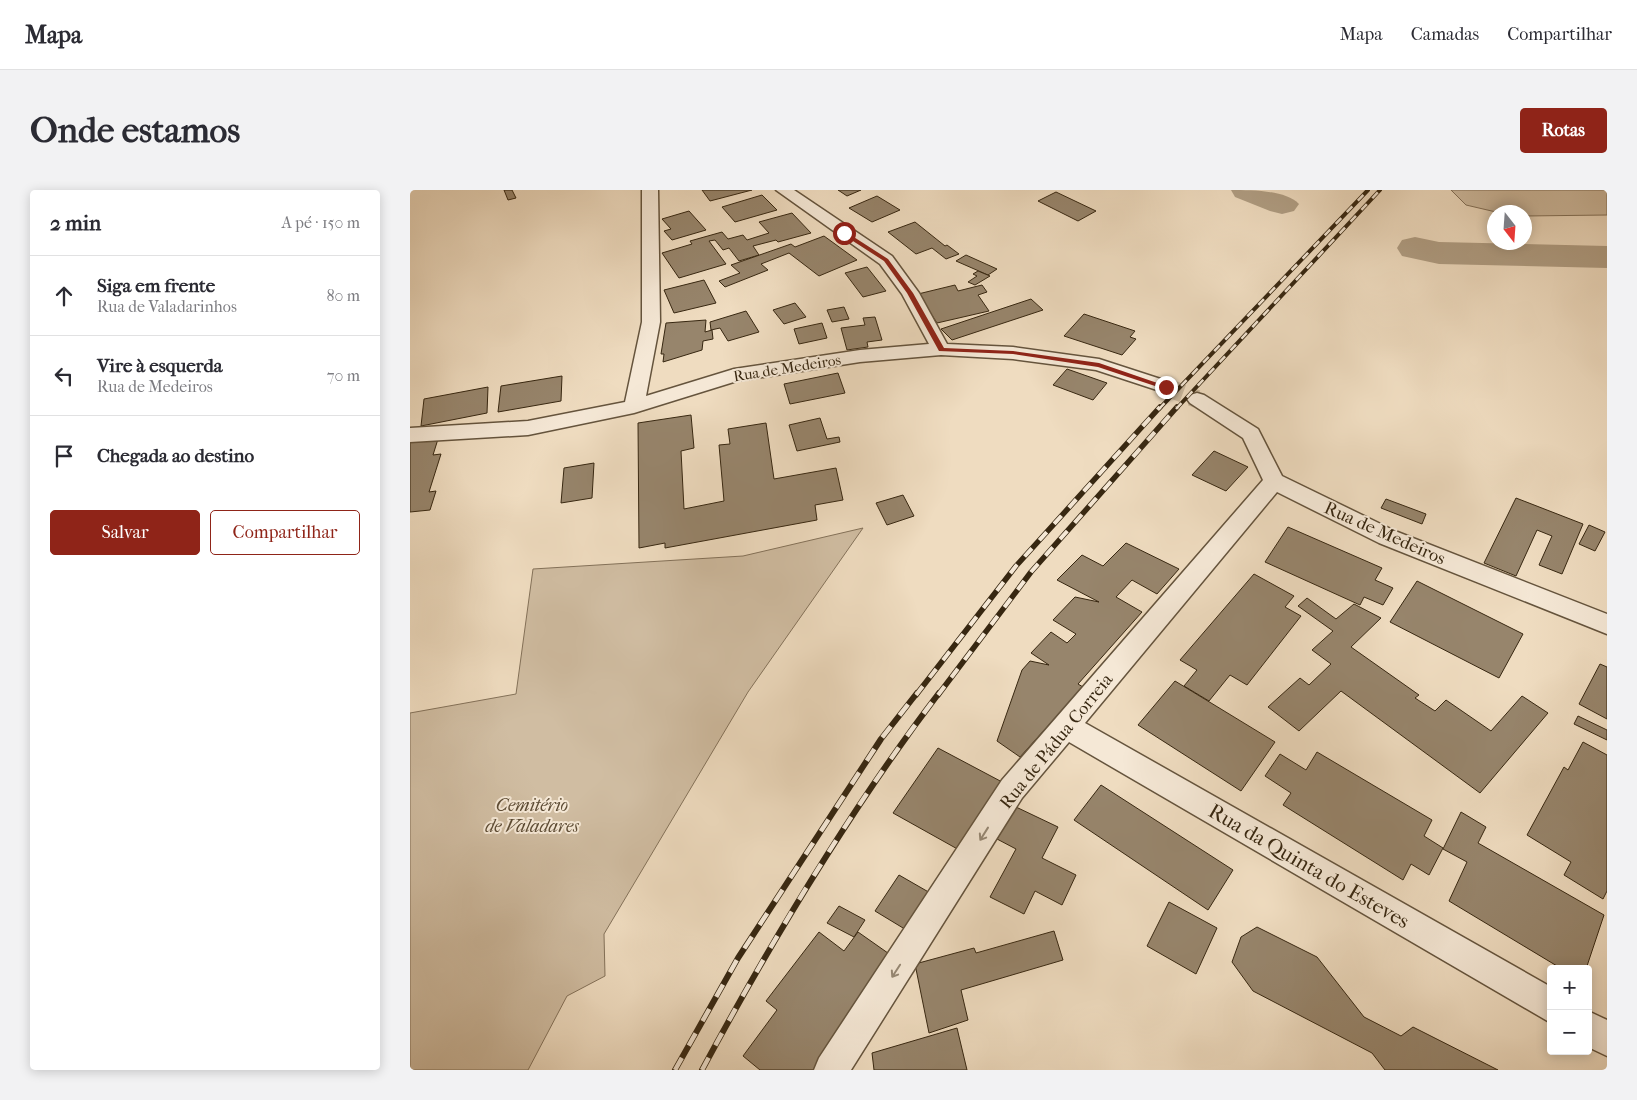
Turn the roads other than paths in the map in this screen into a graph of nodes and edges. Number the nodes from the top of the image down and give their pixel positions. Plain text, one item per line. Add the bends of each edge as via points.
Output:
1 (650, 190) edge
2 (784, 190) edge
3 (942, 349) junction
4 (1166, 387) tunnel mouth
5 (1197, 399) tunnel mouth
6 (634, 407) junction
7 (410, 435) edge
8 (1274, 481) junction
9 (1607, 624) edge
10 (1066, 726) junction
11 (1547, 1004) edge
12 (1592, 1030) edge
13 (1607, 1039) edge
14 (832, 1070) edge

1 - 6 street via 650,322
2 - 3 street via 886,260 910,293
3 - 4 street, Rua de Medeiros via 1013,352 1099,365
3 - 6 street, Rua de Medeiros via 860,356 734,375
5 - 8 street via 1250,434
6 - 7 street, Rua de Medeiros via 528,428
8 - 9 street, Rua de Medeiros via 1387,537
8 - 10 street, Rua de Pádua Correia
10 - 11 street, Rua da Quinta do Esteves
10 -> 14 street, Rua de Pádua Correia via 1012,789
12 - 13 street

